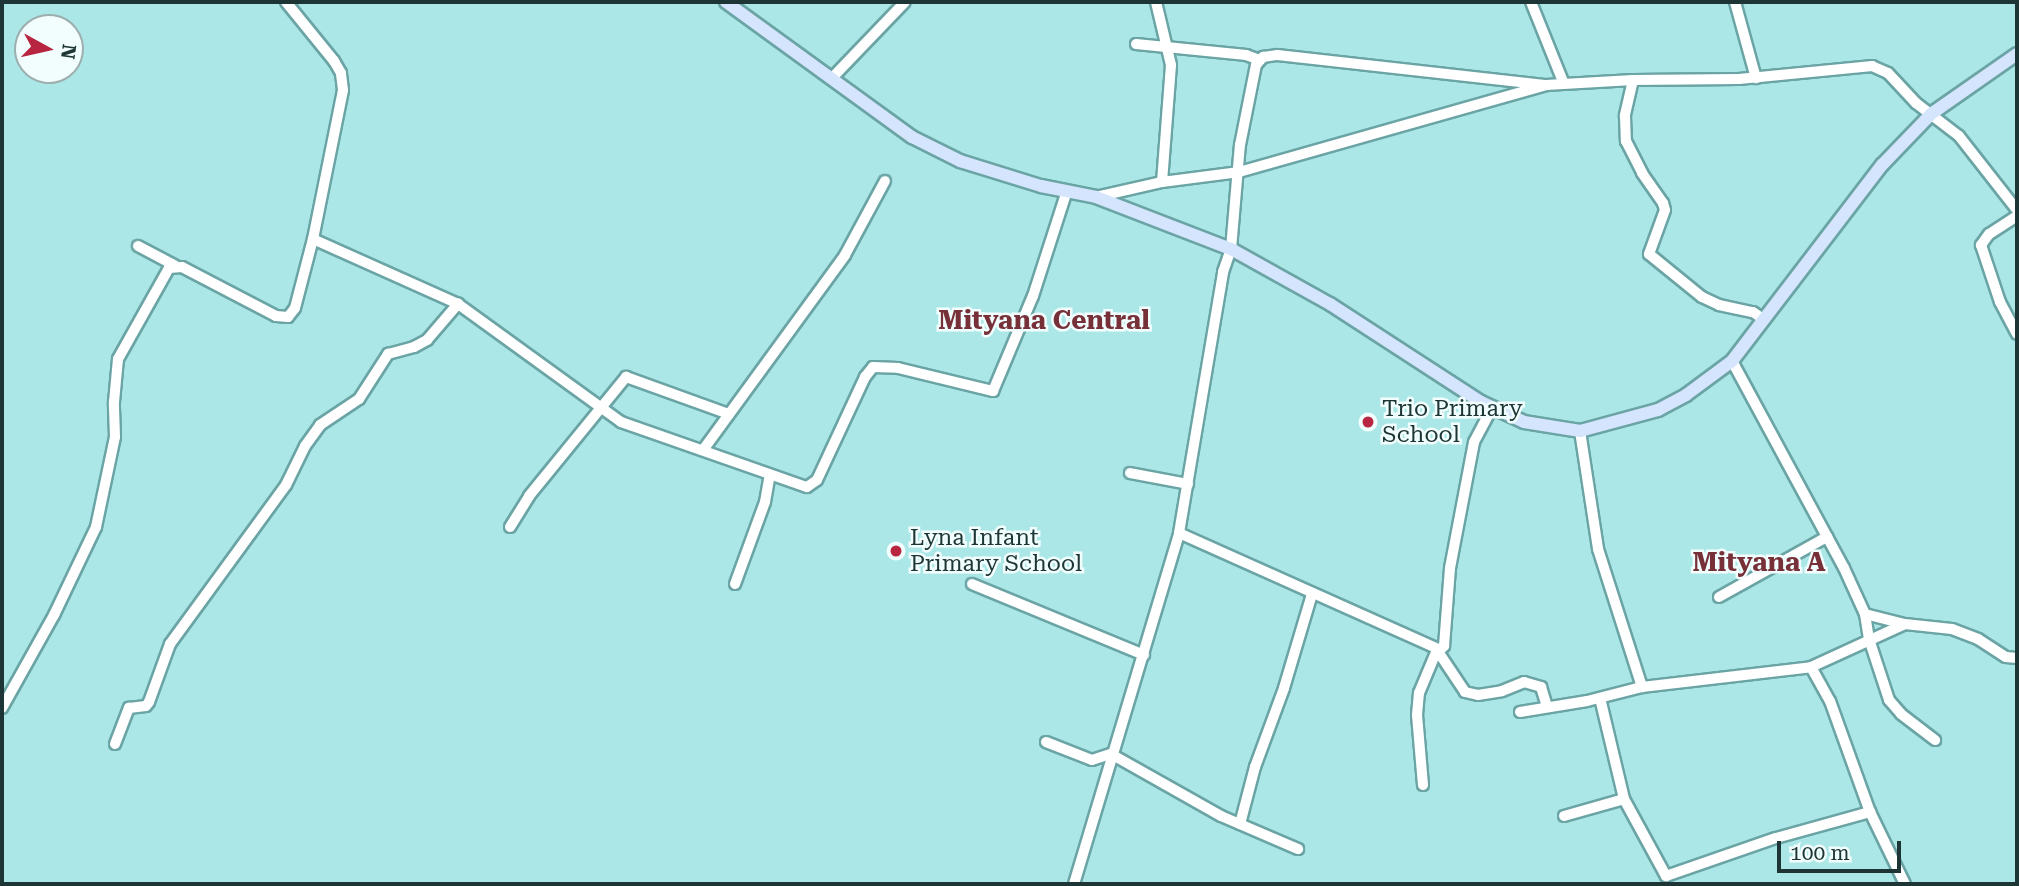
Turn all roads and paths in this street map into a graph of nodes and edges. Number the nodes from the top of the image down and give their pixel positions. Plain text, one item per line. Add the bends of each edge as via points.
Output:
1 (286, 2) edge
2 (726, 2) edge
3 (905, 2) edge
4 (1156, 2) edge
5 (1531, 2) edge
6 (1735, 2) edge
7 (1136, 44) dead end
8 (1170, 49) junction
9 (2017, 54) edge
10 (1260, 60) junction
11 (831, 78) junction
12 (1756, 78) junction
13 (1633, 80) junction
14 (1564, 84) junction
15 (1546, 85) junction
16 (1931, 114) junction
17 (1239, 172) junction
18 (885, 181) dead end
19 (1161, 182) junction
20 (1067, 191) junction
21 (1096, 197) junction
22 (2017, 210) edge
23 (2017, 216) edge
24 (313, 239) junction
25 (138, 246) dead end
26 (1231, 249) junction
27 (174, 265) junction
28 (458, 304) junction
29 (1763, 319) junction
30 (2017, 334) edge
31 (1732, 361) junction
32 (600, 406) junction
33 (1492, 408) junction
34 (729, 414) junction
35 (1580, 431) junction
36 (703, 450) junction
37 (1130, 473) dead end
38 (771, 475) junction
39 (1188, 484) junction
40 (510, 527) dead end
41 (1179, 534) junction
42 (1827, 537) junction
43 (735, 584) dead end
44 (972, 584) dead end
45 (1312, 594) junction
46 (1719, 597) dead end
47 (1865, 614) junction
48 (1905, 624) junction
49 (1869, 639) junction
50 (1437, 650) junction
51 (1144, 655) junction
52 (2017, 658) edge
53 (1811, 667) junction
54 (1642, 687) junction
55 (1601, 698) junction
56 (1547, 707) junction
57 (2, 708) edge
58 (1520, 712) dead end
59 (1935, 740) dead end
60 (1046, 742) dead end
61 (115, 744) dead end
62 (1111, 754) junction
63 (1423, 785) dead end
64 (1624, 799) junction
65 (1870, 813) junction
66 (1564, 816) dead end
67 (1240, 824) junction
68 (1298, 849) dead end
69 (1074, 884) edge
70 (1905, 884) edge

1 - 24 street via 334,61 343,90
2 - 11 main road
3 - 11 street
4 - 8 street
5 - 14 street
6 - 12 street
7 - 8 street
8 - 10 street
8 - 19 street
9 - 16 main road
10 - 15 street via 1279,55
10 - 17 street via 1240,145
11 - 20 main road via 912,137 960,161
12 - 13 street
12 - 16 street via 1877,67
13 - 14 street
13 - 29 street via 1625,116 1626,141 1665,210 1649,254 1702,297
14 - 15 street
15 - 17 street
16 - 22 street via 1959,136
16 - 29 main road via 1882,165
17 - 19 street
17 - 26 street
18 - 34 street via 845,255
19 - 21 street
20 - 21 main road
20 - 38 street via 1032,296 993,391 898,368 873,367 813,486
21 - 26 main road
23 - 30 street via 1989,234 1981,245 1995,289
24 - 27 street via 295,308 288,317 265,311
24 - 28 street
25 - 27 street
26 - 33 main road via 1330,304
26 - 39 street via 1223,272
27 - 57 street via 118,359 116,437 96,527
28 - 32 street
28 - 61 street via 427,340 388,354 359,399 314,433 286,485 170,644 147,705 129,708
29 - 31 main road
31 - 35 main road via 1658,410
31 - 42 street
32 - 34 street via 630,377
32 - 36 street via 621,422
32 - 40 street
33 - 35 main road via 1524,422
33 - 50 street via 1474,442 1450,568 1444,646
34 - 36 street
35 - 54 street via 1598,549
36 - 38 street
37 - 39 street
38 - 43 street
39 - 41 street
41 - 45 street
41 - 51 street
42 - 46 street
42 - 47 street
44 - 51 street
45 - 50 street
45 - 67 street
47 - 48 street
47 - 49 street
48 - 49 street
48 - 52 street via 1952,629 2006,657
49 - 53 street
49 - 59 street via 1889,700
50 - 56 street via 1465,692 1502,691 1524,682 1541,687
50 - 63 street via 1419,693 1416,715
51 - 62 street
53 - 54 street
53 - 65 street via 1839,723
54 - 55 street
55 - 56 street
55 - 64 street
56 - 58 street
60 - 62 street via 1092,760
62 - 67 street
62 - 69 street
64 - 65 street via 1666,876 1776,838
64 - 66 street
65 - 70 street
67 - 68 street

